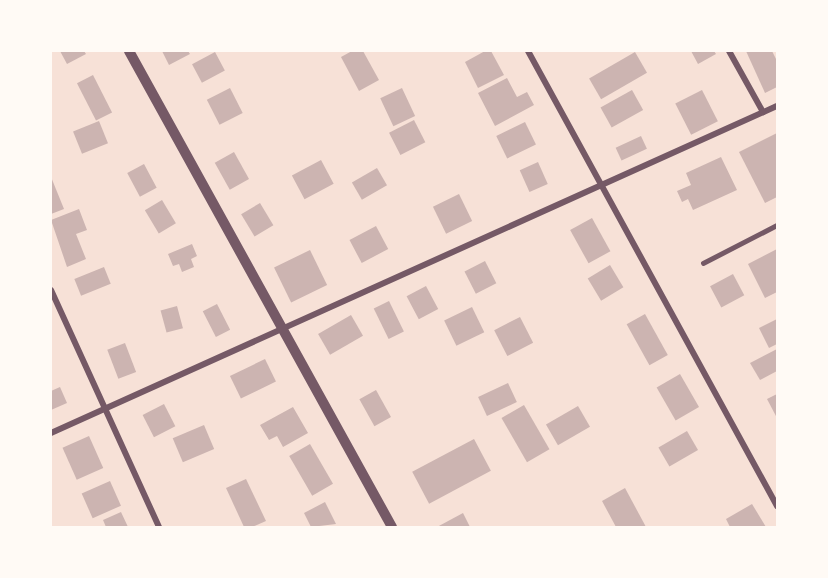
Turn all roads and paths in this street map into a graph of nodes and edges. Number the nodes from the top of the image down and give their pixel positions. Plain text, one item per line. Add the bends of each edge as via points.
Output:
1 (129, 51) edge
2 (528, 51) edge
3 (729, 51) edge
4 (777, 106) edge
5 (763, 112) junction
6 (602, 187) junction
7 (777, 225) edge
8 (703, 263) dead end
9 (51, 290) edge
10 (280, 329) junction
11 (105, 409) junction
12 (51, 433) edge
13 (777, 506) edge
14 (159, 527) edge
15 (392, 527) edge

1 - 10 street
2 - 6 street
3 - 5 street
4 - 5 street
5 - 6 street
6 - 10 street
6 - 13 street
7 - 8 lane
9 - 11 street
10 - 11 street
10 - 15 street
11 - 12 street
11 - 14 street

